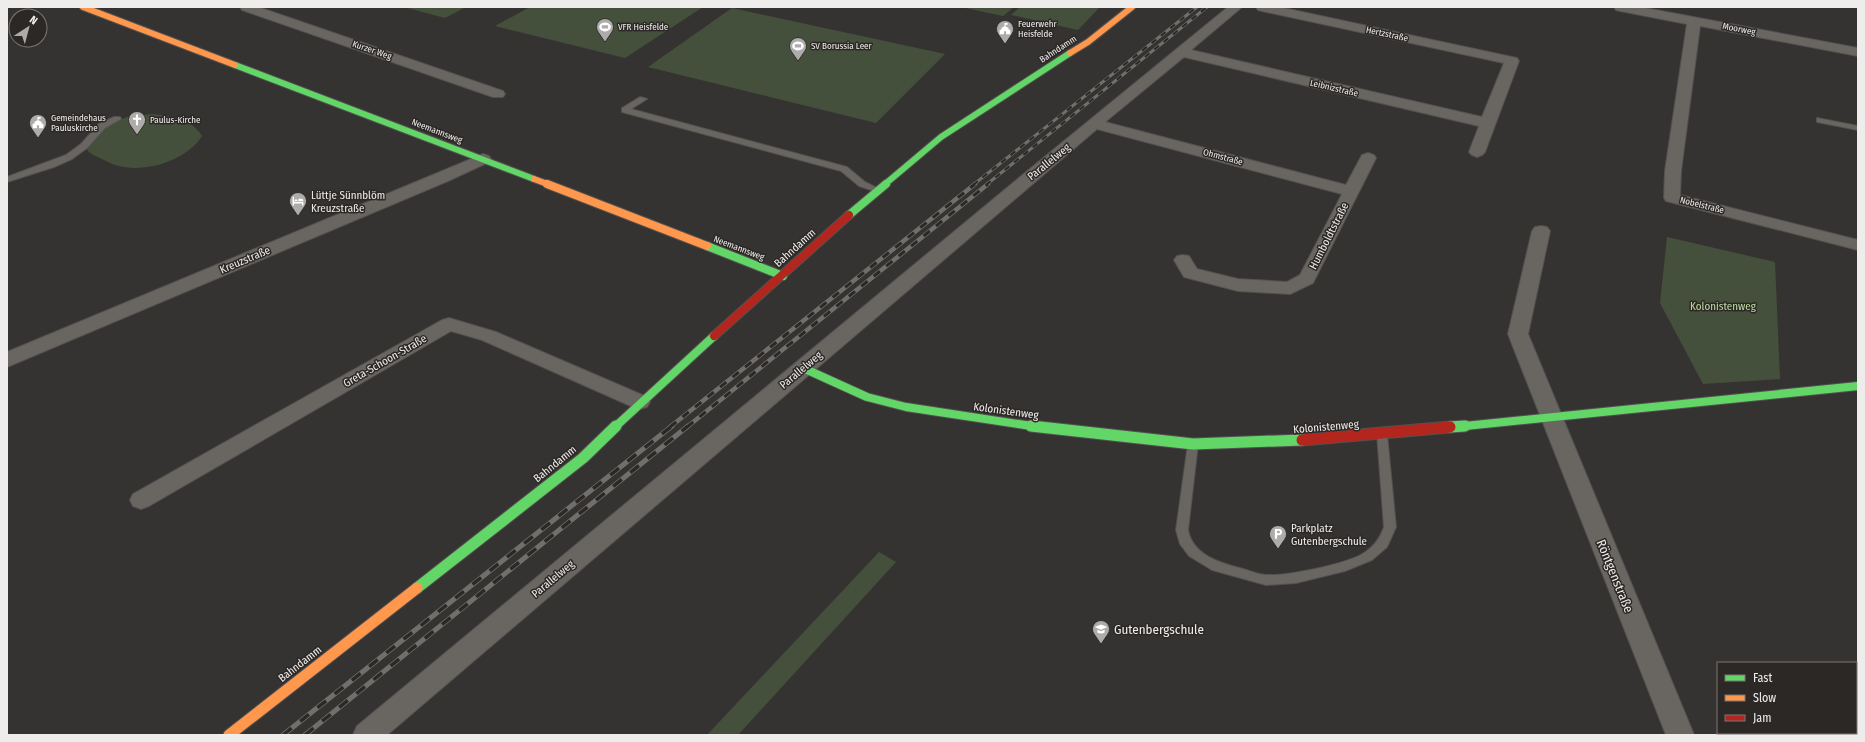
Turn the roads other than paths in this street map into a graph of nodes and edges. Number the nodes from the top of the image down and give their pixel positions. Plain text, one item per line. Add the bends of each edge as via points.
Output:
1 (83, 7) edge
2 (246, 7) edge
3 (1132, 7) edge
4 (1236, 7) edge
5 (1262, 7) edge
6 (1621, 7) edge
7 (1694, 20) junction
8 (1181, 52) junction
9 (1858, 52) edge
10 (498, 94) dead end
11 (643, 99) dead end
12 (117, 119) dead end
13 (1820, 120) dead end
14 (1487, 123) junction
15 (1095, 124) junction
16 (1858, 128) edge
17 (1477, 152) dead end
18 (1368, 158) dead end
19 (483, 159) junction
20 (7, 180) edge
21 (878, 190) junction
22 (1351, 191) junction
23 (1541, 231) dead end
24 (1858, 245) edge
25 (1183, 260) dead end
26 (782, 276) junction
27 (7, 360) edge
28 (803, 368) junction
29 (1858, 386) edge
30 (640, 402) junction
31 (1551, 417) junction
32 (1382, 434) junction
33 (1192, 444) junction
34 (141, 500) dead end
35 (229, 735) edge
36 (367, 735) edge
37 (1680, 735) edge

1 - 19 street, Neemannsweg
2 - 10 street, Kurzer Weg
3 - 21 street, Bahndamm via 1088,42 941,137
4 - 8 street, Parallelweg
5 - 14 street, Hertzstraße via 1512,61
6 - 7 street, Moorweg
7 - 9 street, Moorweg
7 - 24 street, Nobelstraße via 1672,198
8 - 14 street, Leibnizstraße
8 - 15 street, Parallelweg
11 - 21 lane via 625,110 844,169 862,184
12 - 20 lane via 102,126 84,146 69,157
13 - 16 lane
14 - 17 street
15 - 22 street, Ohmstraße
15 - 28 street, Parallelweg
18 - 22 street, Humboldtstraße
19 - 26 street, Neemannsweg
19 - 27 street, Kreuzstraße
21 - 26 street, Bahndamm
22 - 25 street, Humboldtstraße via 1307,279 1290,288 1238,285 1190,273
23 - 31 street, Röntgenstraße via 1518,334
26 - 30 street, Bahndamm
28 - 33 street, Kolonistenweg via 867,397 906,407 1068,432
28 - 36 street, Parallelweg
29 - 31 street, Kolonistenweg
30 - 34 street, Greta-Schoon-Straße via 489,336 448,324
30 - 35 street, Bahndamm via 583,458
31 - 32 street, Kolonistenweg
31 - 37 street, Röntgenstraße
32 - 33 street, Kolonistenweg via 1284,442
32 - 33 lane via 1390,527 1383,544 1368,557 1345,566 1296,578 1266,580 1216,567 1193,553 1184,541 1182,530

